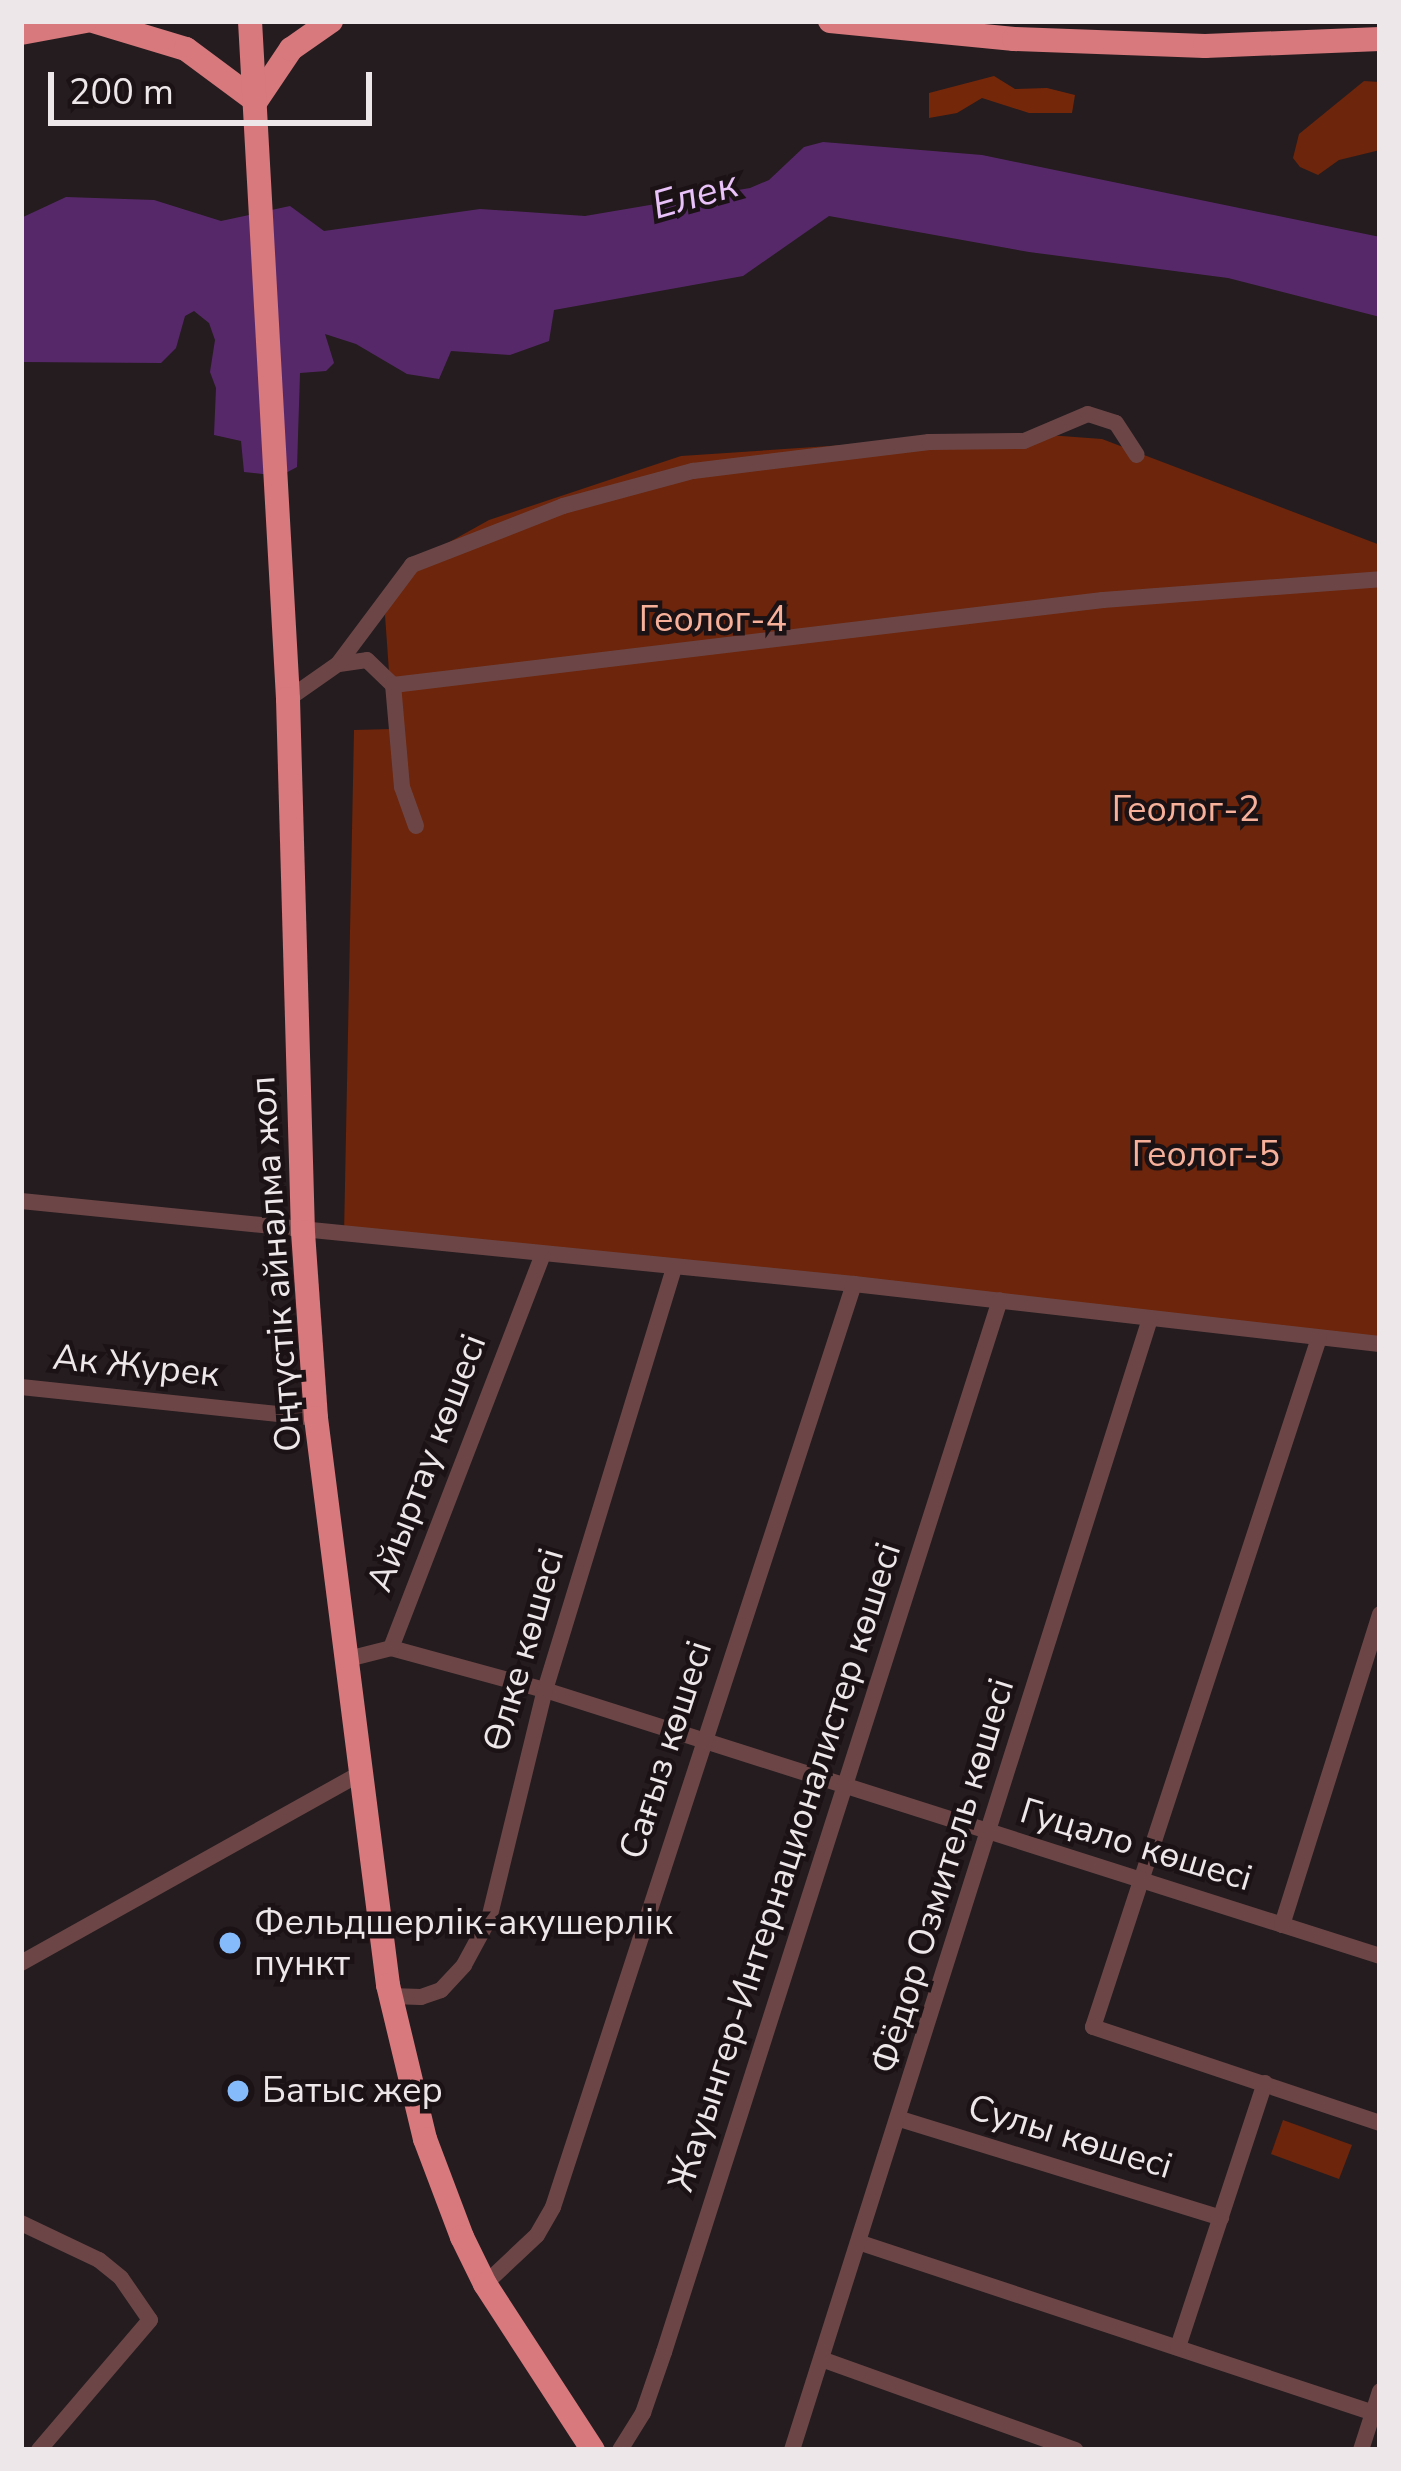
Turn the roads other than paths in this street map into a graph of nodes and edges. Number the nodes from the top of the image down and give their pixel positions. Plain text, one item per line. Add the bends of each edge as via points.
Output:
1 (90, 21) edge
2 (250, 21) edge
3 (331, 21) edge
4 (830, 21) edge
5 (21, 33) edge
6 (1380, 39) edge
7 (256, 106) junction
8 (1137, 455) dead end
9 (1380, 579) edge
10 (338, 664) junction
11 (393, 685) junction
12 (288, 699) junction
13 (416, 826) dead end
14 (21, 1201) edge
15 (303, 1232) junction
16 (542, 1256) junction
17 (674, 1268) junction
18 (854, 1284) junction
19 (1000, 1300) junction
20 (1150, 1319) junction
21 (1319, 1338) junction
22 (1380, 1344) edge
23 (21, 1387) edge
24 (316, 1418) junction
25 (1380, 1614) edge
26 (391, 1648) junction
27 (344, 1660) junction
28 (545, 1690) junction
29 (704, 1741) junction
30 (359, 1774) junction
31 (845, 1790) junction
32 (991, 1835) junction
33 (1139, 1881) junction
34 (1282, 1925) junction
35 (1380, 1956) edge
36 (21, 1963) edge
37 (390, 1996) junction
38 (1265, 2083) junction
39 (901, 2119) junction
40 (1380, 2122) edge
41 (1221, 2218) junction
42 (21, 2223) edge
43 (861, 2243) junction
44 (485, 2284) junction
45 (1178, 2347) junction
46 (824, 2360) junction
47 (1380, 2391) edge
48 (1376, 2414) edge
49 (39, 2450) edge
50 (593, 2450) edge
51 (620, 2450) edge
52 (792, 2450) edge
53 (1075, 2450) edge
54 (1361, 2450) edge

1 - 5 highway
1 - 7 highway via 187,49
2 - 7 highway, Оңтүстік айналма жол
3 - 7 highway via 291,50
4 - 6 highway via 1205,46
7 - 12 highway, Оңтүстік айналма жол
8 - 10 street via 1116,423 1088,414 1024,441 929,442 674,475 541,513 412,565
9 - 11 street via 1103,600
10 - 11 street via 367,660
10 - 12 street
11 - 13 street via 402,787
12 - 15 highway, Оңтүстік айналма жол
14 - 15 street
15 - 16 street
15 - 24 highway, Оңтүстік айналма жол
16 - 17 street
16 - 26 street, Айыртау көшесі
17 - 18 street
17 - 28 street, Өлке көшесі
18 - 19 street
18 - 29 street, Сағыз көшесі
19 - 20 street
19 - 31 street, Жауынгер-Интернационалистер көшесі
20 - 21 street
20 - 32 street, Фёдор Озмитель көшесі
21 - 22 street
21 - 33 street
23 - 24 street, Ак Журек
24 - 27 highway, Оңтүстік айналма жол
25 - 34 street
26 - 27 street, Айыртау көшесі
26 - 28 street, Гуцало көшесі
27 - 30 highway, Оңтүстік айналма жол
28 - 29 street, Гуцало көшесі
28 - 37 street, Өлке көшесі via 478,1944 433,1995
29 - 31 street, Гуцало көшесі
29 - 44 street, Сағыз көшесі via 553,2206 537,2235
30 - 36 street
30 - 37 highway, Оңтүстік айналма жол
31 - 32 street, Гуцало көшесі
31 - 51 street, Жауынгер-Интернационалистер көшесі via 664,2352
32 - 33 street, Гуцало көшесі
32 - 39 street, Фёдор Озмитель көшесі
33 - 34 street, Гуцало көшесі
33 - 38 street via 1093,2026
34 - 35 street, Гуцало көшесі
37 - 44 highway, Оңтүстік айналма жол via 425,2139
38 - 40 street
38 - 41 street
39 - 41 street, Сулы көшесі
39 - 43 street, Фёдор Озмитель көшесі
41 - 45 street
42 - 49 street via 99,2260 150,2320
43 - 45 street
43 - 46 street, Фёдор Озмитель көшесі
44 - 50 highway, Оңтүстік айналма жол
45 - 48 street
46 - 52 street, Фёдор Озмитель көшесі
46 - 53 street
47 - 48 street
48 - 54 street

